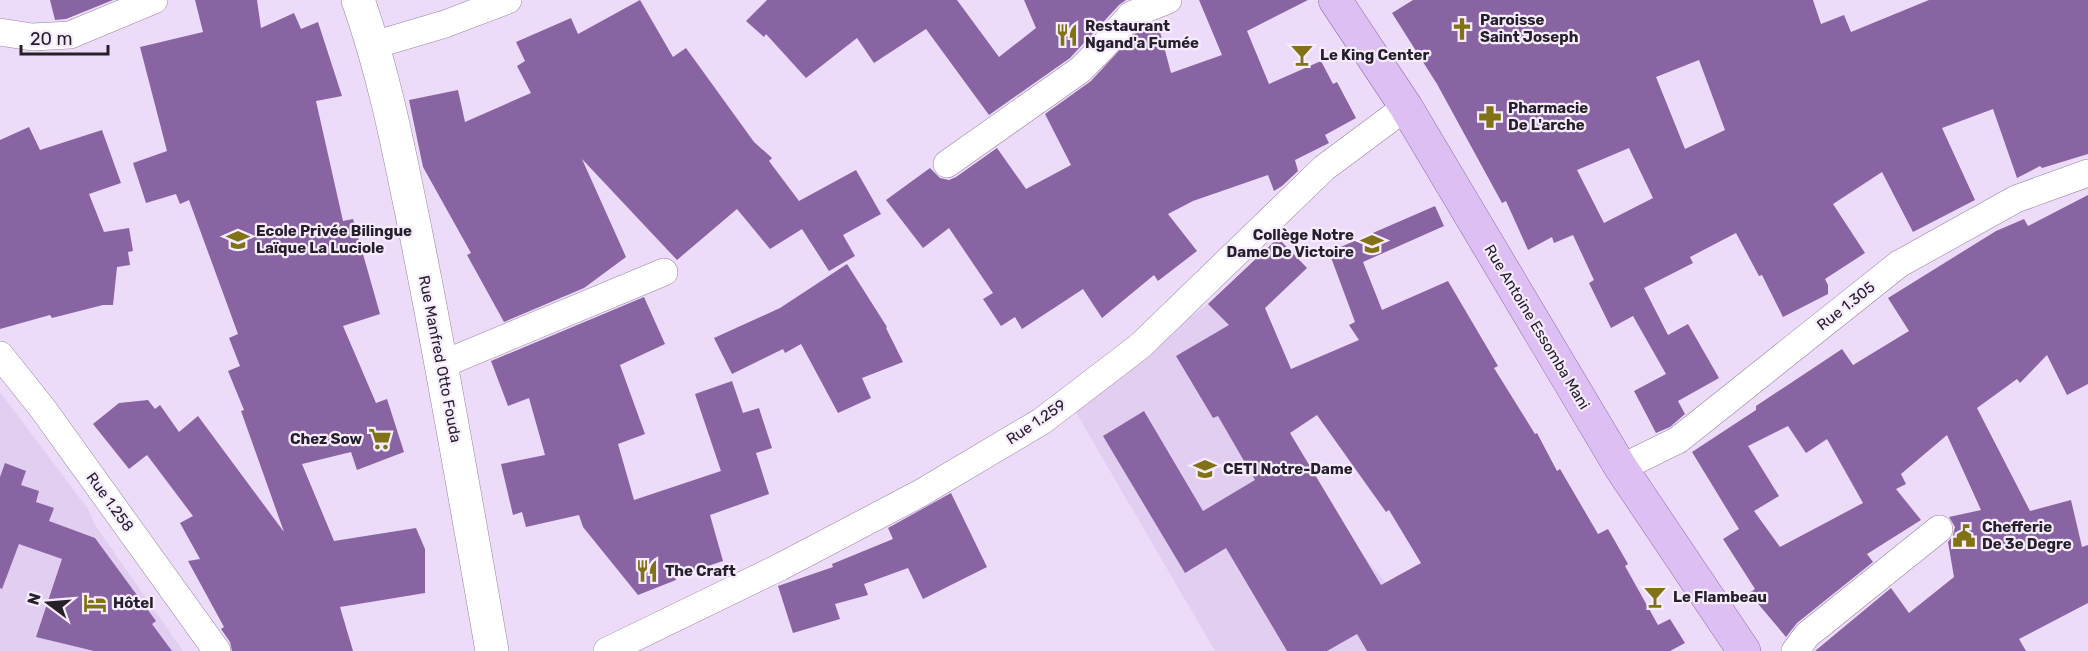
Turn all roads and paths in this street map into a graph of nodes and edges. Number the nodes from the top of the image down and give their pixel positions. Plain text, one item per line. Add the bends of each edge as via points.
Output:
1 (154, 0) edge
2 (358, 0) edge
3 (508, 0) edge
4 (1168, 0) edge
5 (1335, 0) edge
6 (0, 32) edge
7 (374, 45) junction
8 (1406, 107) junction
9 (947, 164) dead end
10 (2088, 173) edge
11 (664, 272) dead end
12 (0, 355) edge
13 (442, 364) junction
14 (1621, 468) junction
15 (1939, 529) dead end
16 (217, 651) edge
17 (492, 651) edge
18 (607, 651) edge
19 (1744, 651) edge
20 (1795, 651) edge

1 - 6 street via 70,35 32,37
2 - 7 street, Rue Manfred Otto Fouda
3 - 7 street via 446,24
4 - 9 street via 1131,15 1080,70
5 - 8 main road, Rue Antoine Essomba Mani
7 - 13 street, Rue Manfred Otto Fouda
8 - 14 main road, Rue Antoine Essomba Mani
8 - 18 street, Rue 1.259 via 1324,168 1140,346 1042,421 909,500
10 - 14 street, Rue 1.305 via 2016,199 1899,264 1678,440
11 - 13 street
12 - 16 street, Rue 1.258
13 - 17 street, Rue Manfred Otto Fouda
14 - 19 main road, Rue Antoine Essomba Mani
15 - 20 street via 1807,635

